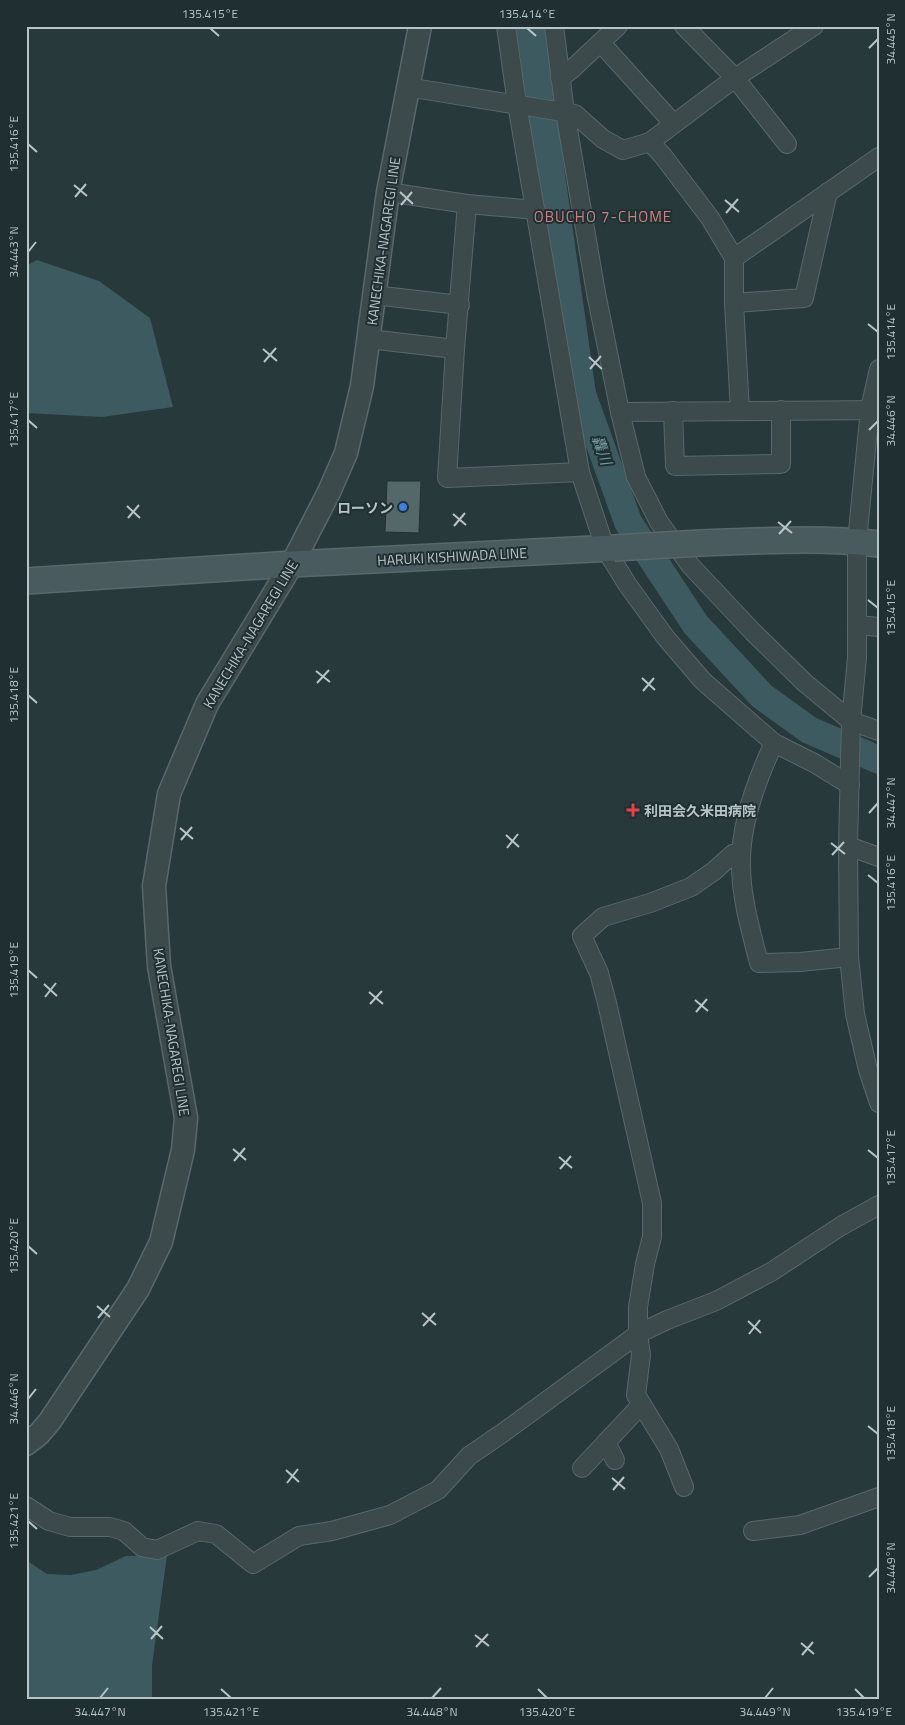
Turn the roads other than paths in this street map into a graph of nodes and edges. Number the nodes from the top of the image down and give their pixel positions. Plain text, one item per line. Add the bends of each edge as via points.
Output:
1 (420, 26) edge
2 (506, 26) edge
3 (554, 26) edge
4 (618, 26) edge
5 (684, 26) edge
6 (814, 26) edge
7 (601, 43) junction
8 (560, 78) junction
9 (735, 78) junction
10 (407, 87) junction
11 (517, 104) junction
12 (565, 112) junction
13 (674, 123) junction
14 (650, 142) junction
15 (786, 144) dead end
16 (879, 157) edge
17 (388, 192) junction
18 (828, 192) junction
19 (467, 204) junction
20 (536, 210) junction
21 (734, 258) junction
22 (374, 295) junction
23 (734, 303) junction
24 (460, 305) junction
25 (369, 339) junction
26 (455, 349) junction
27 (879, 369) edge
28 (874, 409) edge
29 (740, 410) junction
30 (780, 410) junction
31 (673, 411) junction
32 (620, 412) junction
33 (580, 472) junction
34 (868, 543) edge
35 (610, 548) junction
36 (292, 564) junction
37 (26, 581) edge
38 (857, 625) junction
39 (879, 627) edge
40 (851, 725) junction
41 (879, 730) edge
42 (774, 743) junction
43 (850, 786) junction
44 (848, 846) junction
45 (741, 853) junction
46 (879, 857) edge
47 (849, 957) junction
48 (879, 1103) edge
49 (879, 1205) edge
50 (638, 1334) junction
51 (641, 1405) junction
52 (606, 1442) junction
53 (26, 1444) edge
54 (615, 1460) dead end
55 (582, 1468) dead end
56 (684, 1487) dead end
57 (879, 1497) edge
58 (26, 1506) edge
59 (753, 1532) dead end

1 - 10 street, KANECHIKA-NAGAREGI LINE
2 - 11 street
3 - 8 street
4 - 7 street
5 - 9 street
6 - 9 street
7 - 8 street
7 - 13 street
8 - 12 street
9 - 13 street
9 - 15 street
10 - 11 street
10 - 17 street, KANECHIKA-NAGAREGI LINE
11 - 12 street
11 - 20 street
12 - 14 street via 574,114 603,139 623,150
12 - 32 street
13 - 14 street
14 - 21 street via 710,218
16 - 18 street
17 - 19 street
17 - 22 street, KANECHIKA-NAGAREGI LINE
18 - 21 street
18 - 23 street via 804,298
19 - 20 street
19 - 24 street
20 - 33 street
21 - 23 street
22 - 24 street
22 - 25 street, KANECHIKA-NAGAREGI LINE
23 - 29 street
24 - 26 street
25 - 26 street
25 - 36 street, KANECHIKA-NAGAREGI LINE via 346,453
26 - 33 street via 447,478
27 - 28 street
28 - 30 street
28 - 34 street
29 - 30 street
29 - 31 street
30 - 31 street via 781,464 675,466
31 - 32 street
32 - 40 street via 636,477 659,522 690,565 752,632
33 - 35 street
34 - 35 main road, HARUKI KISHIWADA LINE, bridge via 764,541
34 - 38 street
35 - 36 main road, HARUKI KISHIWADA LINE
35 - 42 street via 628,584 666,638 703,682
36 - 37 main road, HARUKI KISHIWADA LINE
36 - 53 street, KANECHIKA-NAGAREGI LINE via 207,704 169,794 154,886 159,966 186,1118 183,1150 161,1242 138,1289 67,1396 39,1434
38 - 39 street
38 - 40 street
40 - 41 street
40 - 43 street
42 - 43 street
42 - 45 street via 759,774
43 - 44 street
44 - 46 street
44 - 47 street
45 - 47 street via 748,916 759,963
45 - 50 street via 733,854 691,887 603,917 582,936 608,1003 652,1202 652,1237 638,1307
47 - 48 street via 855,1014
49 - 50 street via 840,1226 771,1272 716,1301
50 - 51 street via 641,1355 636,1395
50 - 58 street via 468,1456 438,1490 390,1516 299,1536 253,1564 216,1534 198,1531 157,1550 142,1547 124,1531 110,1527 70,1527 49,1521
51 - 52 street
51 - 56 street via 669,1449
52 - 54 street
52 - 55 street
57 - 59 street via 800,1525

